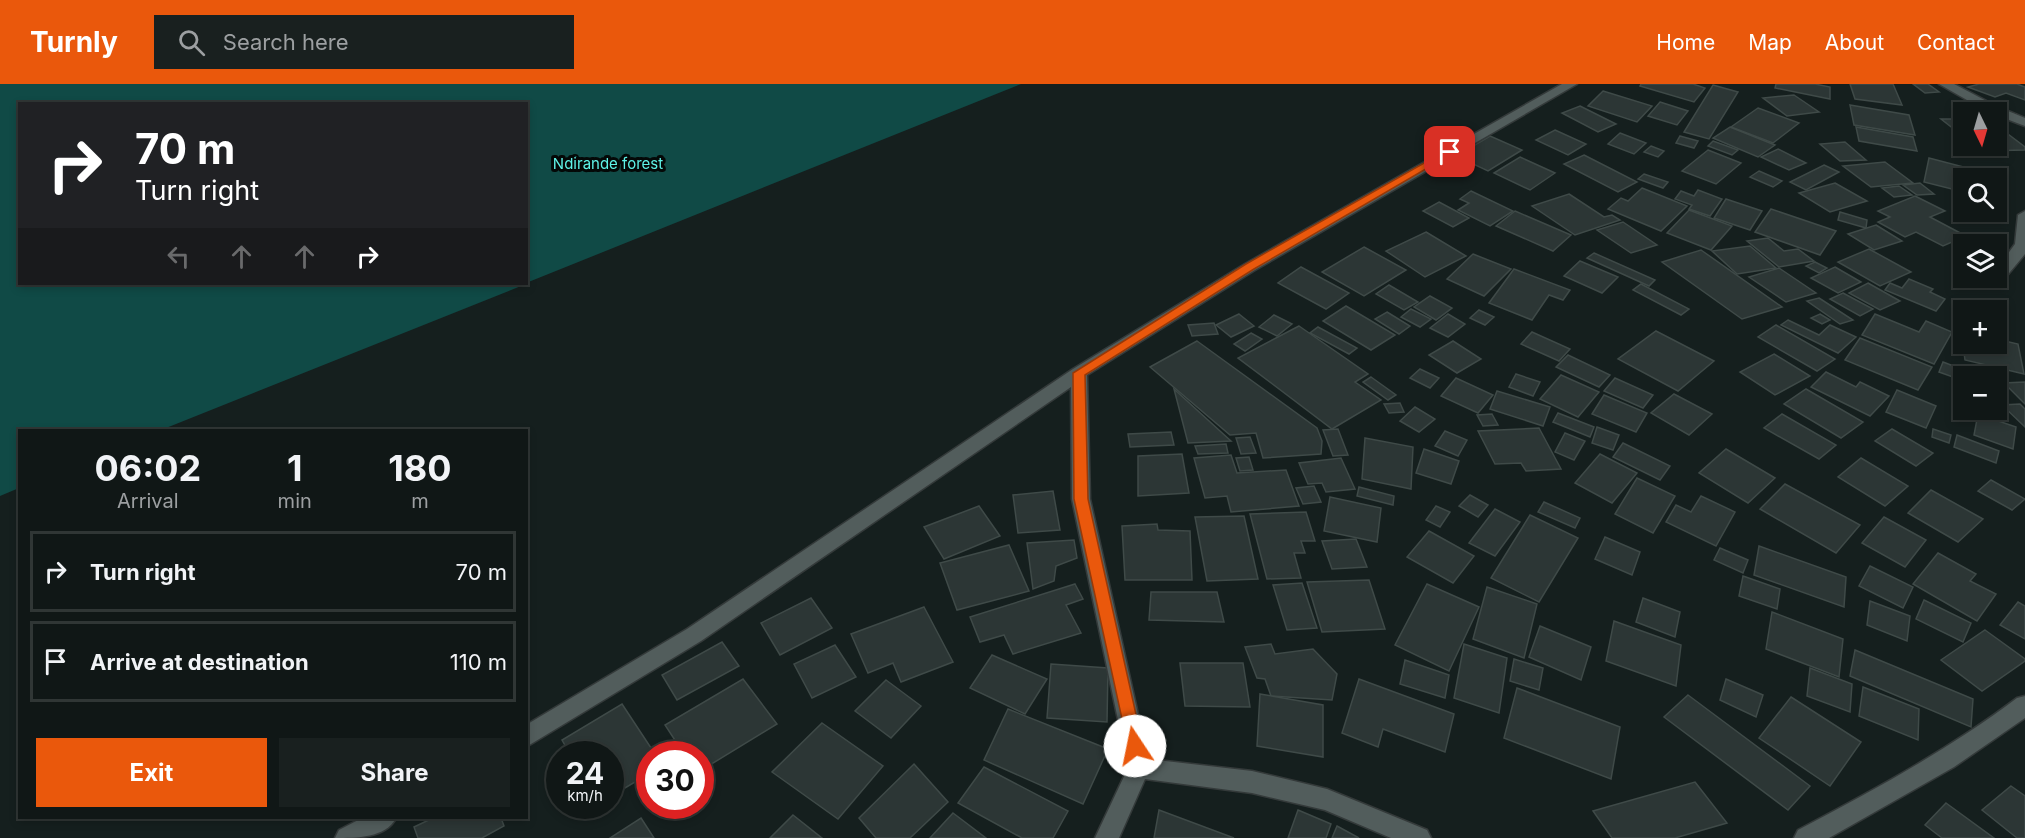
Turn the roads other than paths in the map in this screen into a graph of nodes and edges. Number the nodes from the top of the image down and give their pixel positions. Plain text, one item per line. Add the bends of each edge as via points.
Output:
1 (1571, 84) edge
2 (1945, 84) edge
3 (2025, 122) edge
4 (2025, 215) edge
5 (2007, 267) edge
6 (1079, 373) junction
7 (2025, 705) edge
8 (528, 736) edge
9 (1139, 768) junction
10 (382, 819) edge
11 (347, 838) edge
12 (1107, 838) edge
13 (1419, 838) edge
14 (1806, 838) edge

1 - 6 street via 1250,267
2 - 3 street
4 - 5 street via 2021,225 2024,238
6 - 8 street via 694,635
6 - 9 street via 1081,499
7 - 14 street via 1988,735
9 - 12 street
9 - 13 street via 1252,782 1327,800
10 - 11 street

